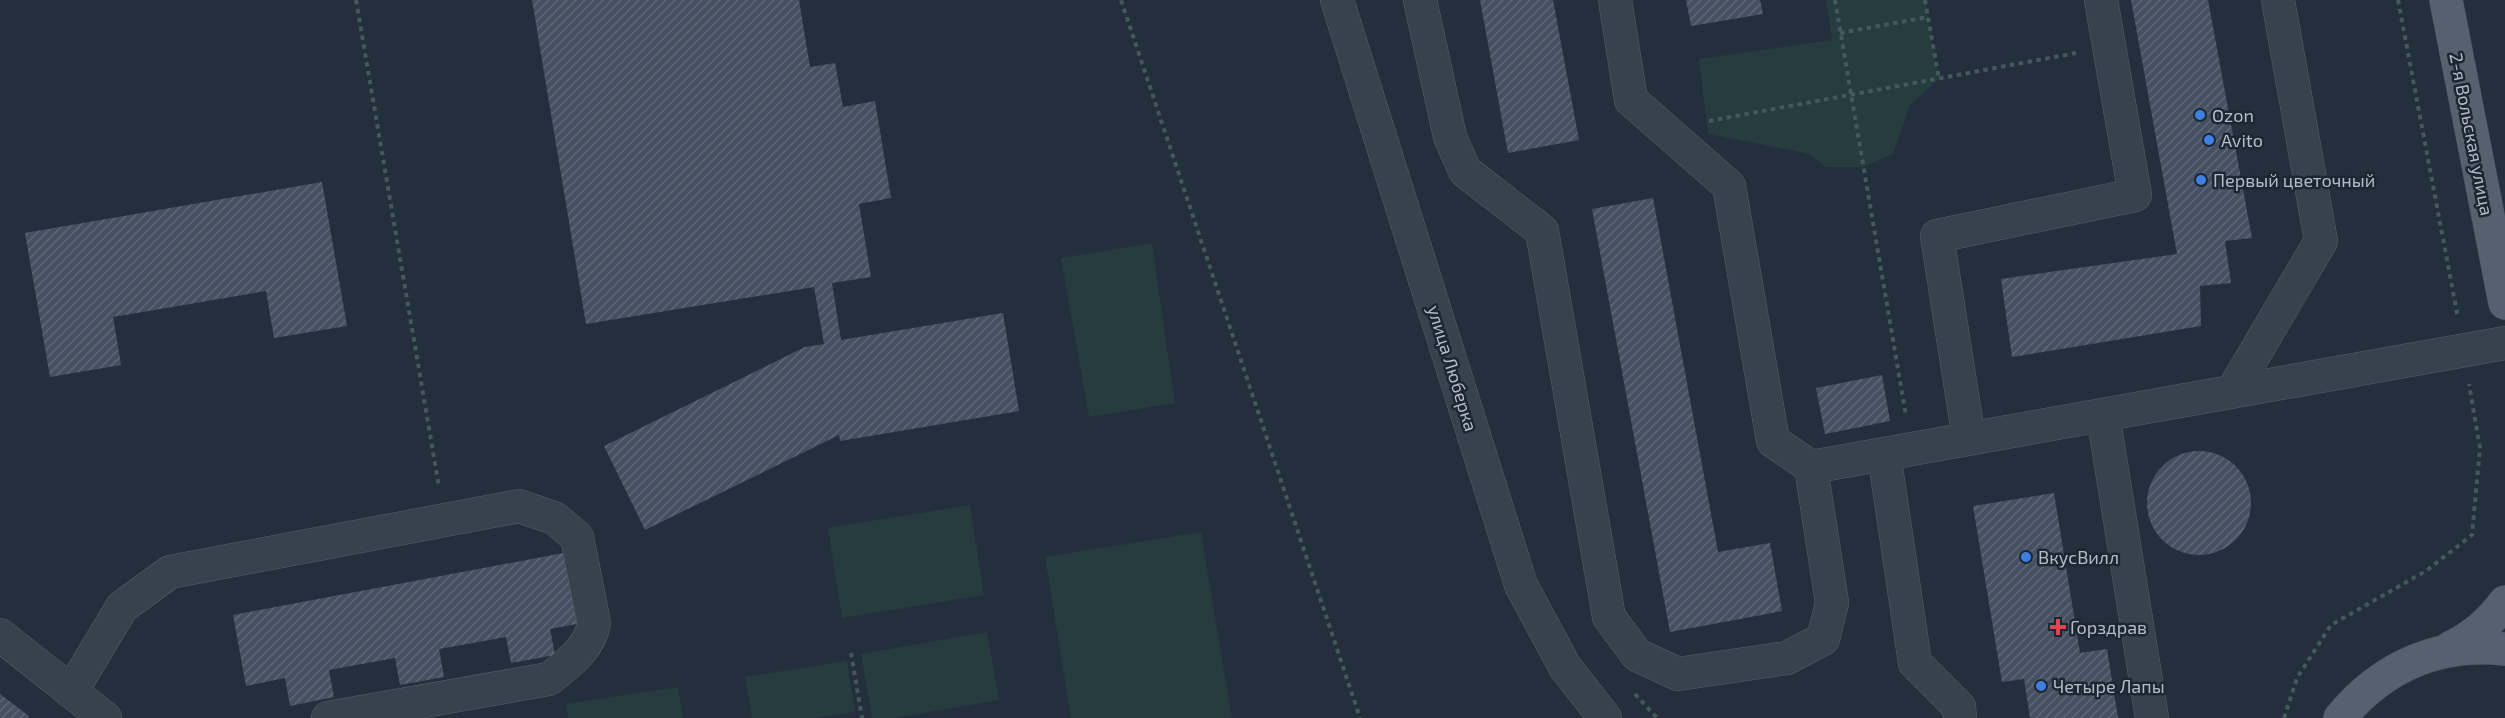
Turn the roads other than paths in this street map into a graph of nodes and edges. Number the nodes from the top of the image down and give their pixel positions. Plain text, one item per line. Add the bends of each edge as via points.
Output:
1 (1337, 0) edge
2 (1420, 0) edge
3 (1615, 0) edge
4 (2102, 0) edge
5 (2278, 0) edge
6 (2446, 0) edge
7 (2502, 271) edge
8 (2505, 303) edge
9 (2505, 343) edge
10 (2232, 392) junction
11 (2103, 415) junction
12 (1969, 439) junction
13 (1898, 452) junction
14 (1811, 467) junction
15 (2505, 602) edge
16 (0, 635) edge
17 (2505, 649) edge
18 (2443, 651) junction
19 (71, 692) junction
20 (98, 716) edge
21 (328, 718) edge
22 (1605, 718) edge
23 (1960, 718) edge
24 (2152, 718) edge
25 (2340, 718) edge

1 - 22 street, улица Люберка via 1521,585 1565,667
2 - 14 street via 1450,137 1466,171 1542,231 1609,617 1637,655 1678,674 1787,658 1823,639 1832,603
3 - 14 street via 1631,100 1729,186 1773,441
4 - 12 street via 2135,195 1937,236
5 - 10 street via 2321,241
6 - 7 main road, 2-я Вольская улица
7 - 8 main road, 2-я Вольская улица
9 - 10 street
10 - 11 street
11 - 12 street
11 - 24 street
12 - 13 street
13 - 14 street
13 - 23 street via 1915,663 1959,707
15 - 18 main road via 2489,624
16 - 19 street
17 - 18 main road
18 - 25 main road via 2404,665 2359,696
19 - 20 street
19 - 21 street via 122,607 170,573 519,506 554,518 577,537 594,623 592,637 570,663 549,679

